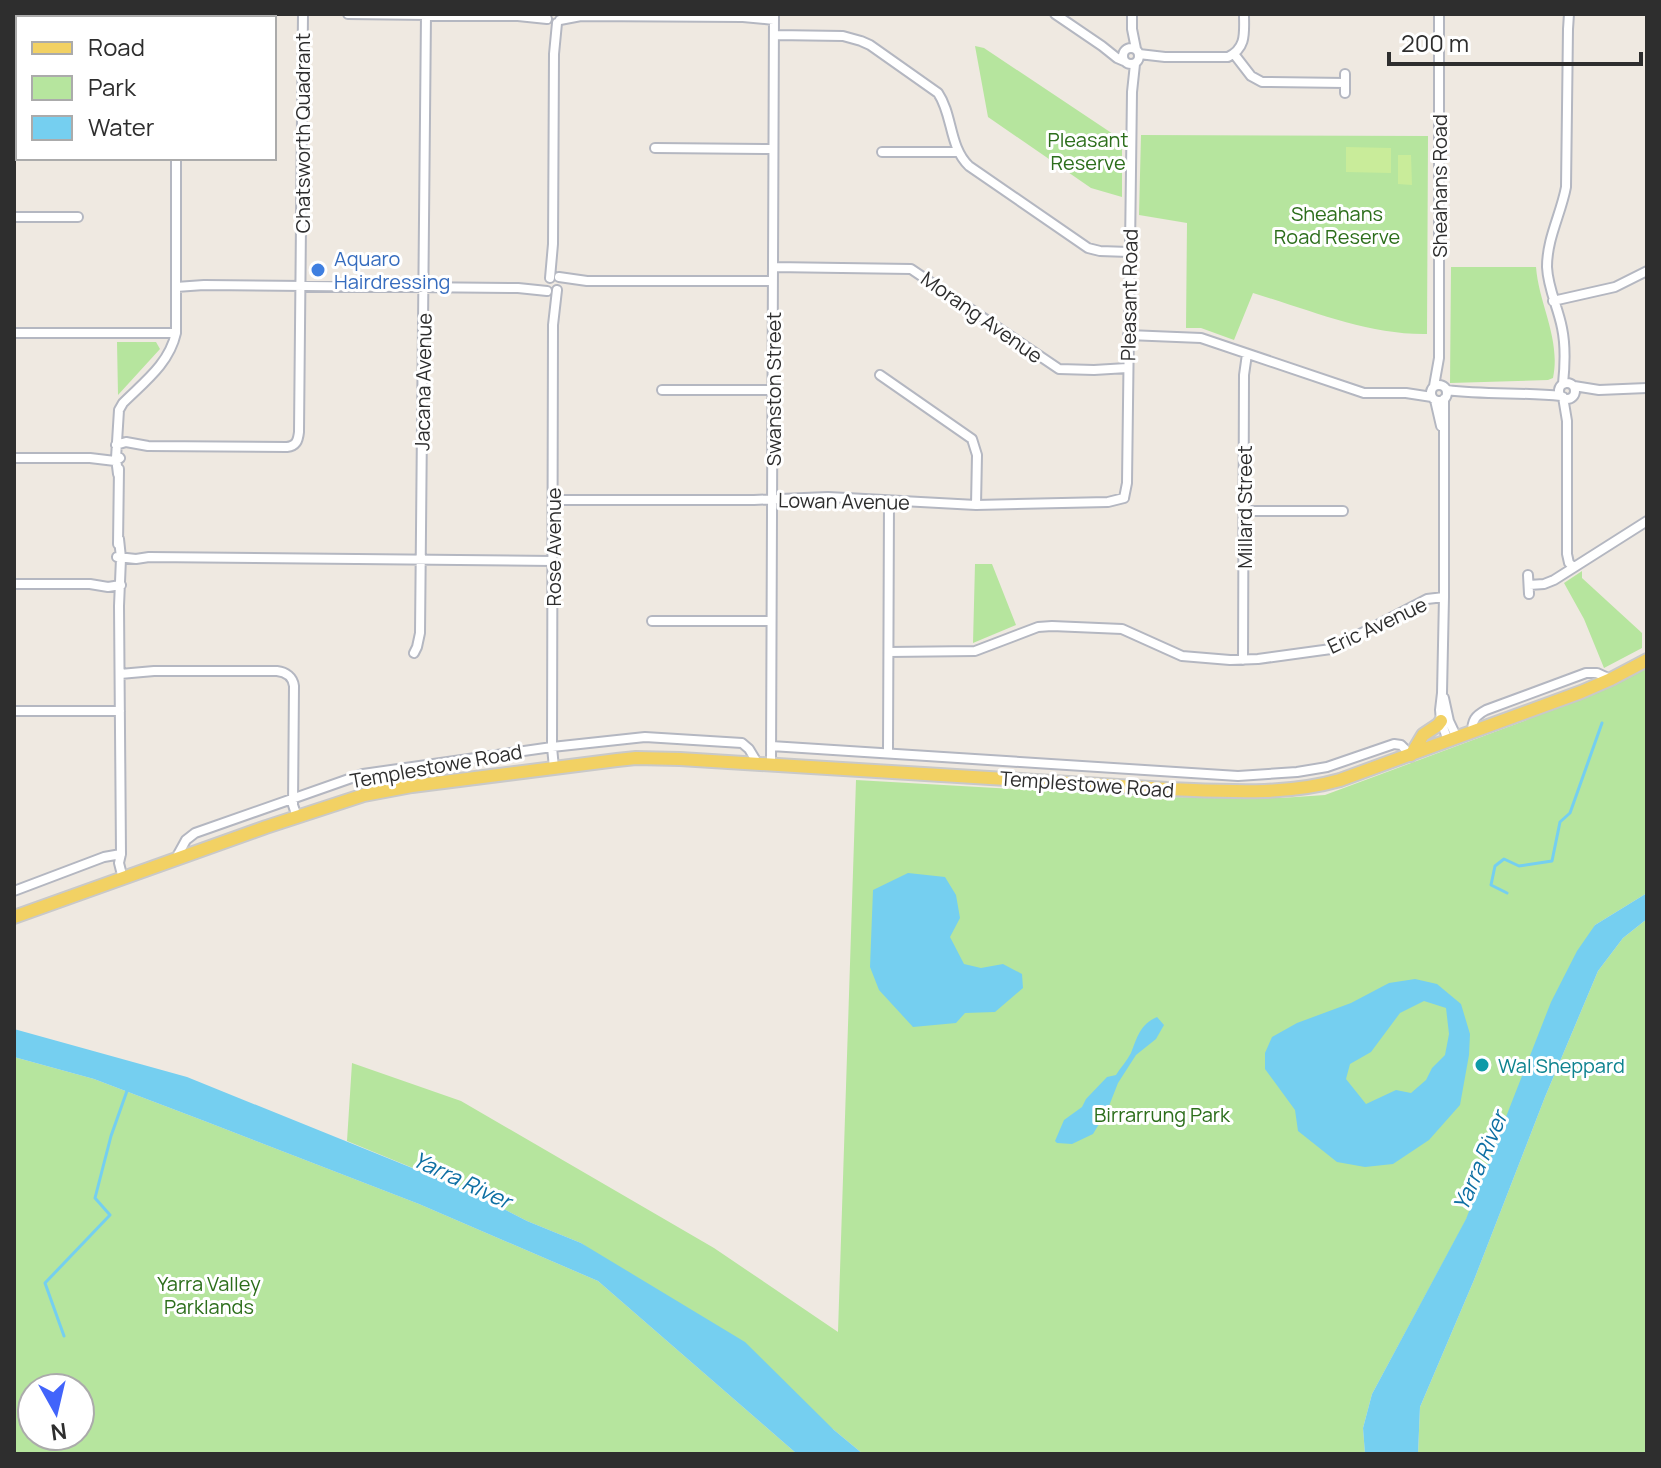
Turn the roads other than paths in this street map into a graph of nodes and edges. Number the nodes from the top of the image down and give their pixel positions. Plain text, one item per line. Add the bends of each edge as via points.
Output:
1 (303, 14) edge
2 (348, 14) edge
3 (426, 14) edge
4 (531, 14) edge
5 (569, 14) edge
6 (1055, 14) edge
7 (1132, 14) edge
8 (1244, 14) edge
9 (1439, 14) edge
10 (1569, 14) edge
11 (518, 16) edge
12 (581, 16) junction
13 (772, 16) edge
14 (554, 19) edge
15 (775, 35) junction
16 (1234, 54) junction
17 (1131, 56) junction
18 (1345, 83) dead end
19 (655, 148) dead end
20 (773, 149) junction
21 (882, 152) dead end
22 (958, 152) junction
23 (176, 160) edge
24 (14, 217) edge
25 (78, 217) dead end
26 (1129, 252) junction
27 (773, 267) junction
28 (1647, 271) edge
29 (773, 281) junction
30 (176, 284) junction
31 (553, 284) junction
32 (301, 286) junction
33 (423, 287) junction
34 (1553, 301) junction
35 (14, 333) edge
36 (176, 333) junction
37 (1128, 337) junction
38 (1247, 354) junction
39 (1127, 371) junction
40 (880, 375) dead end
41 (1647, 388) edge
42 (662, 390) dead end
43 (772, 390) junction
44 (1567, 391) junction
45 (1439, 393) junction
46 (296, 443) junction
47 (119, 445) junction
48 (303, 451) dead end
49 (14, 458) edge
50 (117, 458) junction
51 (772, 498) junction
52 (553, 500) junction
53 (889, 501) junction
54 (1127, 502) joint
55 (976, 505) junction
56 (1244, 511) junction
57 (1343, 511) dead end
58 (1647, 521) edge
59 (120, 557) junction
60 (421, 559) junction
61 (553, 561) junction
62 (1574, 567) junction
63 (1528, 575) dead end
64 (14, 584) edge
65 (118, 585) junction
66 (1444, 597) junction
67 (652, 621) dead end
68 (771, 621) junction
69 (889, 652) junction
70 (414, 653) dead end
71 (1647, 659) edge
72 (1243, 660) junction
73 (297, 668) dead end
74 (120, 670) junction
75 (290, 676) junction
76 (1442, 693) junction
77 (14, 711) edge
78 (120, 711) junction
79 (1441, 721) junction
80 (1452, 740) junction
81 (771, 746) junction
82 (552, 747) junction
83 (888, 753) junction
84 (1411, 755) junction
85 (764, 764) junction
86 (554, 768) junction
87 (293, 799) junction
88 (297, 817) junction
89 (121, 854) junction
90 (175, 860) junction
91 (128, 877) junction
92 (14, 891) edge
93 (14, 917) edge

1 - 32 street, Chatsworth Quadrant
2 - 3 street
3 - 11 street
3 - 33 street, Jacana Avenue
4 - 11 street
5 - 12 street
6 - 17 street via 1117,58
7 - 17 street, Pleasant Road
8 - 16 street via 1243,41
9 - 45 street, Sheahans Road
10 - 34 street via 1566,187 1547,259
11 - 14 street
12 - 13 street
12 - 14 street
13 - 15 street, Swanston Street
14 - 31 street, Rose Avenue
15 - 20 street, Swanston Street
15 - 22 street via 843,36 870,45 938,93
16 - 17 street
16 - 18 street via 1262,82
17 - 26 street, Pleasant Road
19 - 20 street
20 - 27 street, Swanston Street
21 - 22 street
22 - 26 street via 969,166 1082,244 1095,251
23 - 30 street
24 - 25 street
26 - 37 street, Pleasant Road
27 - 29 street, Swanston Street
27 - 39 street, Morang Avenue via 911,269 1054,366
28 - 34 street via 1615,287
29 - 31 street
29 - 43 street, Swanston Street
30 - 32 street
30 - 36 street
31 - 33 street
31 - 52 street, Rose Avenue
32 - 33 street
32 - 46 street, Chatsworth Quadrant
33 - 60 street, Jacana Avenue
34 - 44 street via 1562,326
35 - 36 street
36 - 47 street via 165,361 121,407
37 - 38 street via 1201,338
37 - 39 street, Pleasant Road
38 - 45 street via 1364,393
38 - 56 street, Millard Street
39 - 54 street, Pleasant Road
40 - 55 street via 972,439 977,455
41 - 44 street
42 - 43 street
43 - 51 street, Swanston Street
44 - 45 street
44 - 62 street via 1567,554
45 - 66 street, Sheahans Road
46 - 47 street
46 - 48 street
47 - 50 street
49 - 50 street
50 - 59 street
51 - 52 street, Lowan Avenue
51 - 53 street, Lowan Avenue
51 - 68 street, Swanston Street
52 - 61 street, Rose Avenue
53 - 55 street, Lowan Avenue
53 - 69 street
54 - 55 street, Lowan Avenue
56 - 57 street
56 - 72 street, Millard Street
58 - 62 street
59 - 60 street
59 - 65 street
60 - 61 street
60 - 70 street, Jacana Avenue via 420,633
61 - 82 street, Rose Avenue
62 - 63 street via 1529,590
64 - 65 street
65 - 74 street
66 - 72 street, Eric Avenue via 1427,599 1331,649
66 - 76 street, Sheahans Road
67 - 68 street
68 - 81 street, Swanston Street
69 - 72 street, Eric Avenue via 975,651 1052,626 1117,628 1182,656
69 - 83 street
71 - 80 main road, Templestowe Road via 1611,679
73 - 75 street
74 - 75 street via 277,671
74 - 78 street
75 - 87 street
76 - 79 street, Sheahans Road
76 - 80 street, Sheahans Road
77 - 78 street
78 - 89 street
79 - 80 street, Sheahans Road
79 - 84 main road via 1423,735
80 - 84 main road, Templestowe Road
81 - 83 street, Templestowe Road
81 - 85 street, Swanston Street
82 - 85 street, Templestowe Road via 645,737 742,743
82 - 86 street, Rose Avenue
82 - 87 street, Templestowe Road via 363,774
83 - 84 street, Templestowe Road via 1238,776 1327,767 1394,744
84 - 85 main road, Templestowe Road via 1324,785 1241,791
85 - 86 main road, Templestowe Road via 636,758
86 - 88 main road, Templestowe Road via 389,790
87 - 88 street
87 - 90 street, Templestowe Road via 190,835
88 - 90 main road, Templestowe Road
89 - 91 street via 119,863
89 - 92 street
90 - 91 main road, Templestowe Road
91 - 93 main road, Templestowe Road

